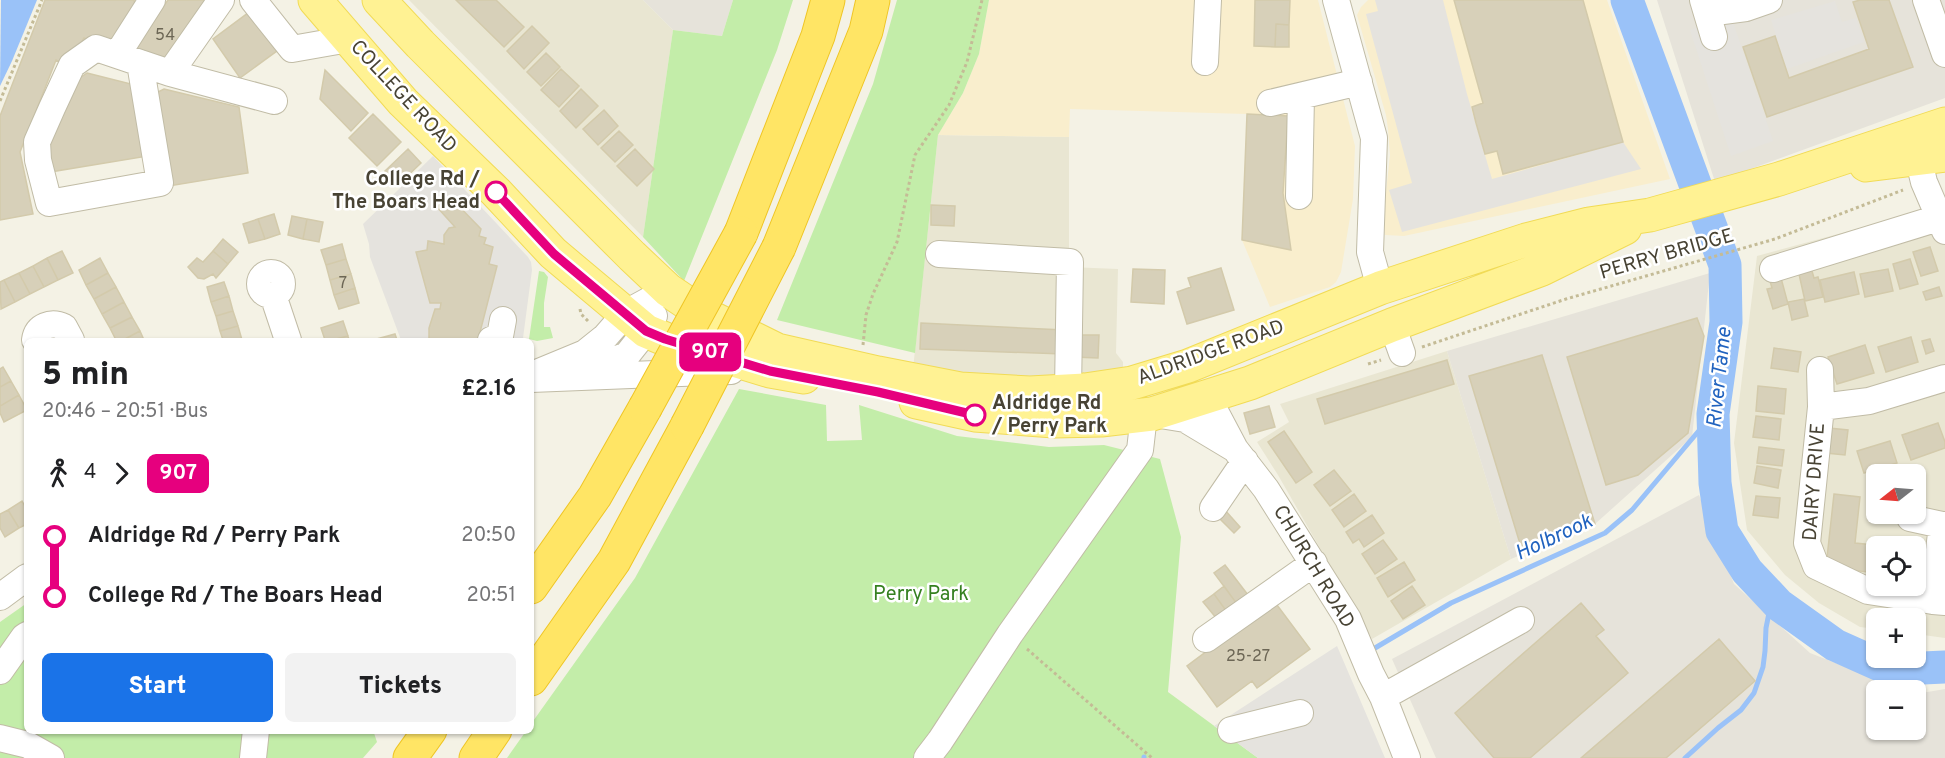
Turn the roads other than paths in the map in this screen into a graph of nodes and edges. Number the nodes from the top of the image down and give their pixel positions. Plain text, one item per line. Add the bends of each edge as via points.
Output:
1 (152, 0) edge
2 (221, 0) edge
3 (252, 0) edge
4 (315, 0) edge
5 (379, 0) edge
6 (828, 0) edge
7 (873, 0) edge
8 (1208, 0) edge
9 (1336, 0) edge
10 (1703, 0) edge
11 (1769, 0) edge
12 (1926, 0) edge
13 (1714, 38) dead end
14 (349, 39) junction
15 (420, 44) junction
16 (1945, 54) edge
17 (129, 59) junction
18 (1205, 63) dead end
19 (170, 73) junction
20 (1359, 82) junction
21 (1301, 96) junction
22 (274, 101) dead end
23 (1270, 103) dead end
24 (1945, 124) edge
25 (1929, 165) edge
26 (1779, 179) junction
27 (496, 192) junction
28 (1299, 196) dead end
29 (1650, 215) junction
30 (1943, 222) edge
31 (939, 254) dead end
32 (1773, 269) dead end
33 (1380, 288) junction
34 (668, 290) junction
35 (273, 295) dead end
36 (636, 322) junction
37 (35, 338) edge
38 (71, 338) edge
39 (287, 338) edge
40 (1397, 339) junction
41 (1820, 370) dead end
42 (770, 371) junction
43 (534, 376) edge
44 (534, 377) edge
45 (568, 377) junction
46 (1945, 378) edge
47 (1132, 383) junction
48 (1068, 391) junction
49 (1207, 396) junction
50 (1821, 407) junction
51 (1148, 415) junction
52 (1240, 455) junction
53 (1213, 508) dead end
54 (1926, 521) edge
55 (1944, 525) edge
56 (1314, 563) junction
57 (24, 579) edge
58 (534, 583) edge
59 (0, 597) edge
60 (1939, 602) edge
61 (1521, 620) dead end
62 (24, 637) edge
63 (1206, 639) dead end
64 (0, 671) edge
65 (534, 675) edge
66 (1383, 697) junction
67 (1300, 713) dead end
68 (1231, 730) dead end
69 (256, 734) edge
70 (427, 734) edge
71 (492, 734) edge
72 (0, 738) edge
73 (51, 758) edge
74 (253, 758) edge
75 (410, 758) edge
76 (476, 758) edge
77 (927, 758) edge
78 (1407, 758) edge

1 - 17 street
2 - 19 street
3 - 14 street via 292,49
4 - 14 main road, COLLEGE ROAD
5 - 15 main road
6 - 58 highway, bridge via 818,36 741,233 595,496
7 - 65 highway, bridge via 866,31 779,247 614,561
8 - 18 street
9 - 20 street
10 - 11 street via 1723,11
10 - 13 street
12 - 16 street
14 - 27 main road, COLLEGE ROAD via 455,166
15 - 27 main road via 520,172 505,189
15 - 34 main road
17 - 17 street via 96,48 72,65 37,142 49,203 160,183
17 - 19 street
19 - 22 street
20 - 21 street
20 - 33 street via 1374,138 1370,252
21 - 23 street
21 - 28 street
24 - 26 main road, ALDRIDGE ROAD
25 - 26 main road, ALDRIDGE ROAD
25 - 30 street
26 - 29 main road, ALDRIDGE ROAD
27 - 36 main road, COLLEGE ROAD via 554,254
29 - 33 main road, ALDRIDGE ROAD via 1589,224 1526,240
29 - 40 main road, ALDRIDGE ROAD
30 - 32 street
31 - 48 street via 1070,262
33 - 40 main road
33 - 47 main road, ALDRIDGE ROAD via 1188,366
34 - 36 street, ALDRIDGE ROAD
34 - 48 main road, ALDRIDGE ROAD via 702,313 777,350 960,389
35 - 39 street
36 - 42 main road, ALDRIDGE ROAD via 665,339
36 - 43 street, ALDRIDGE ROAD via 585,353
36 - 45 street, ALDRIDGE ROAD via 627,355
37 - 38 street via 40,329 51,324 64,327
40 - 49 main road, ALDRIDGE ROAD
41 - 50 street, DAIRY DRIVE
42 - 45 street, ALDRIDGE ROAD
42 - 51 main road, ALDRIDGE ROAD via 975,415 1101,420
44 - 45 street, ALDRIDGE ROAD
46 - 50 street via 1869,401
47 - 48 main road, ALDRIDGE ROAD
47 - 49 main road via 1195,386
49 - 51 main road, ALDRIDGE ROAD
49 - 52 street, CHURCH ROAD
50 - 60 street, DAIRY DRIVE via 1807,543 1816,566 1868,591
51 - 52 street, CHURCH ROAD via 1185,419
51 - 77 street via 1140,450
52 - 53 street
52 - 56 street, CHURCH ROAD
54 - 55 street
55 - 60 street
56 - 63 street
56 - 66 street, CHURCH ROAD via 1348,619
57 - 59 street
61 - 66 street
62 - 64 street
66 - 78 street, CHURCH ROAD
67 - 68 street
69 - 74 street
70 - 75 highway
71 - 76 highway
72 - 73 street via 28,745

